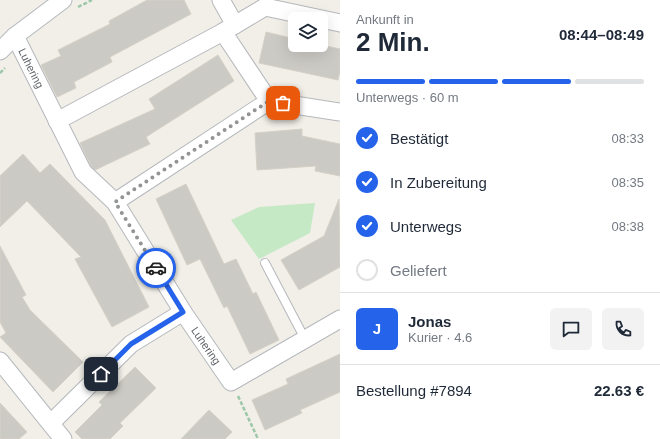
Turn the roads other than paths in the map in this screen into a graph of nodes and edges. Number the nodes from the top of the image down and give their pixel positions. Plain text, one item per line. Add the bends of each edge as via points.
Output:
1 (63, 0) edge
2 (221, 0) edge
3 (340, 23) edge
4 (229, 28) junction
5 (15, 36) junction
6 (0, 51) edge
7 (269, 101) junction
8 (340, 112) edge
9 (57, 121) junction
10 (115, 202) junction
11 (265, 263) dead end
12 (183, 312) junction
13 (340, 319) edge
14 (305, 339) junction
15 (0, 361) edge
16 (51, 423) junction
17 (63, 439) edge

1 - 5 street
2 - 4 street
3 - 4 street via 264,7
4 - 7 street
4 - 9 street
5 - 6 street
5 - 9 street, Luhering
7 - 8 street
7 - 10 street
9 - 10 street, Luhering via 82,172
10 - 12 street, Luhering
11 - 14 lane
12 - 14 street, Luhering via 231,382
12 - 16 street via 131,344
13 - 14 street
15 - 16 street
16 - 17 street

